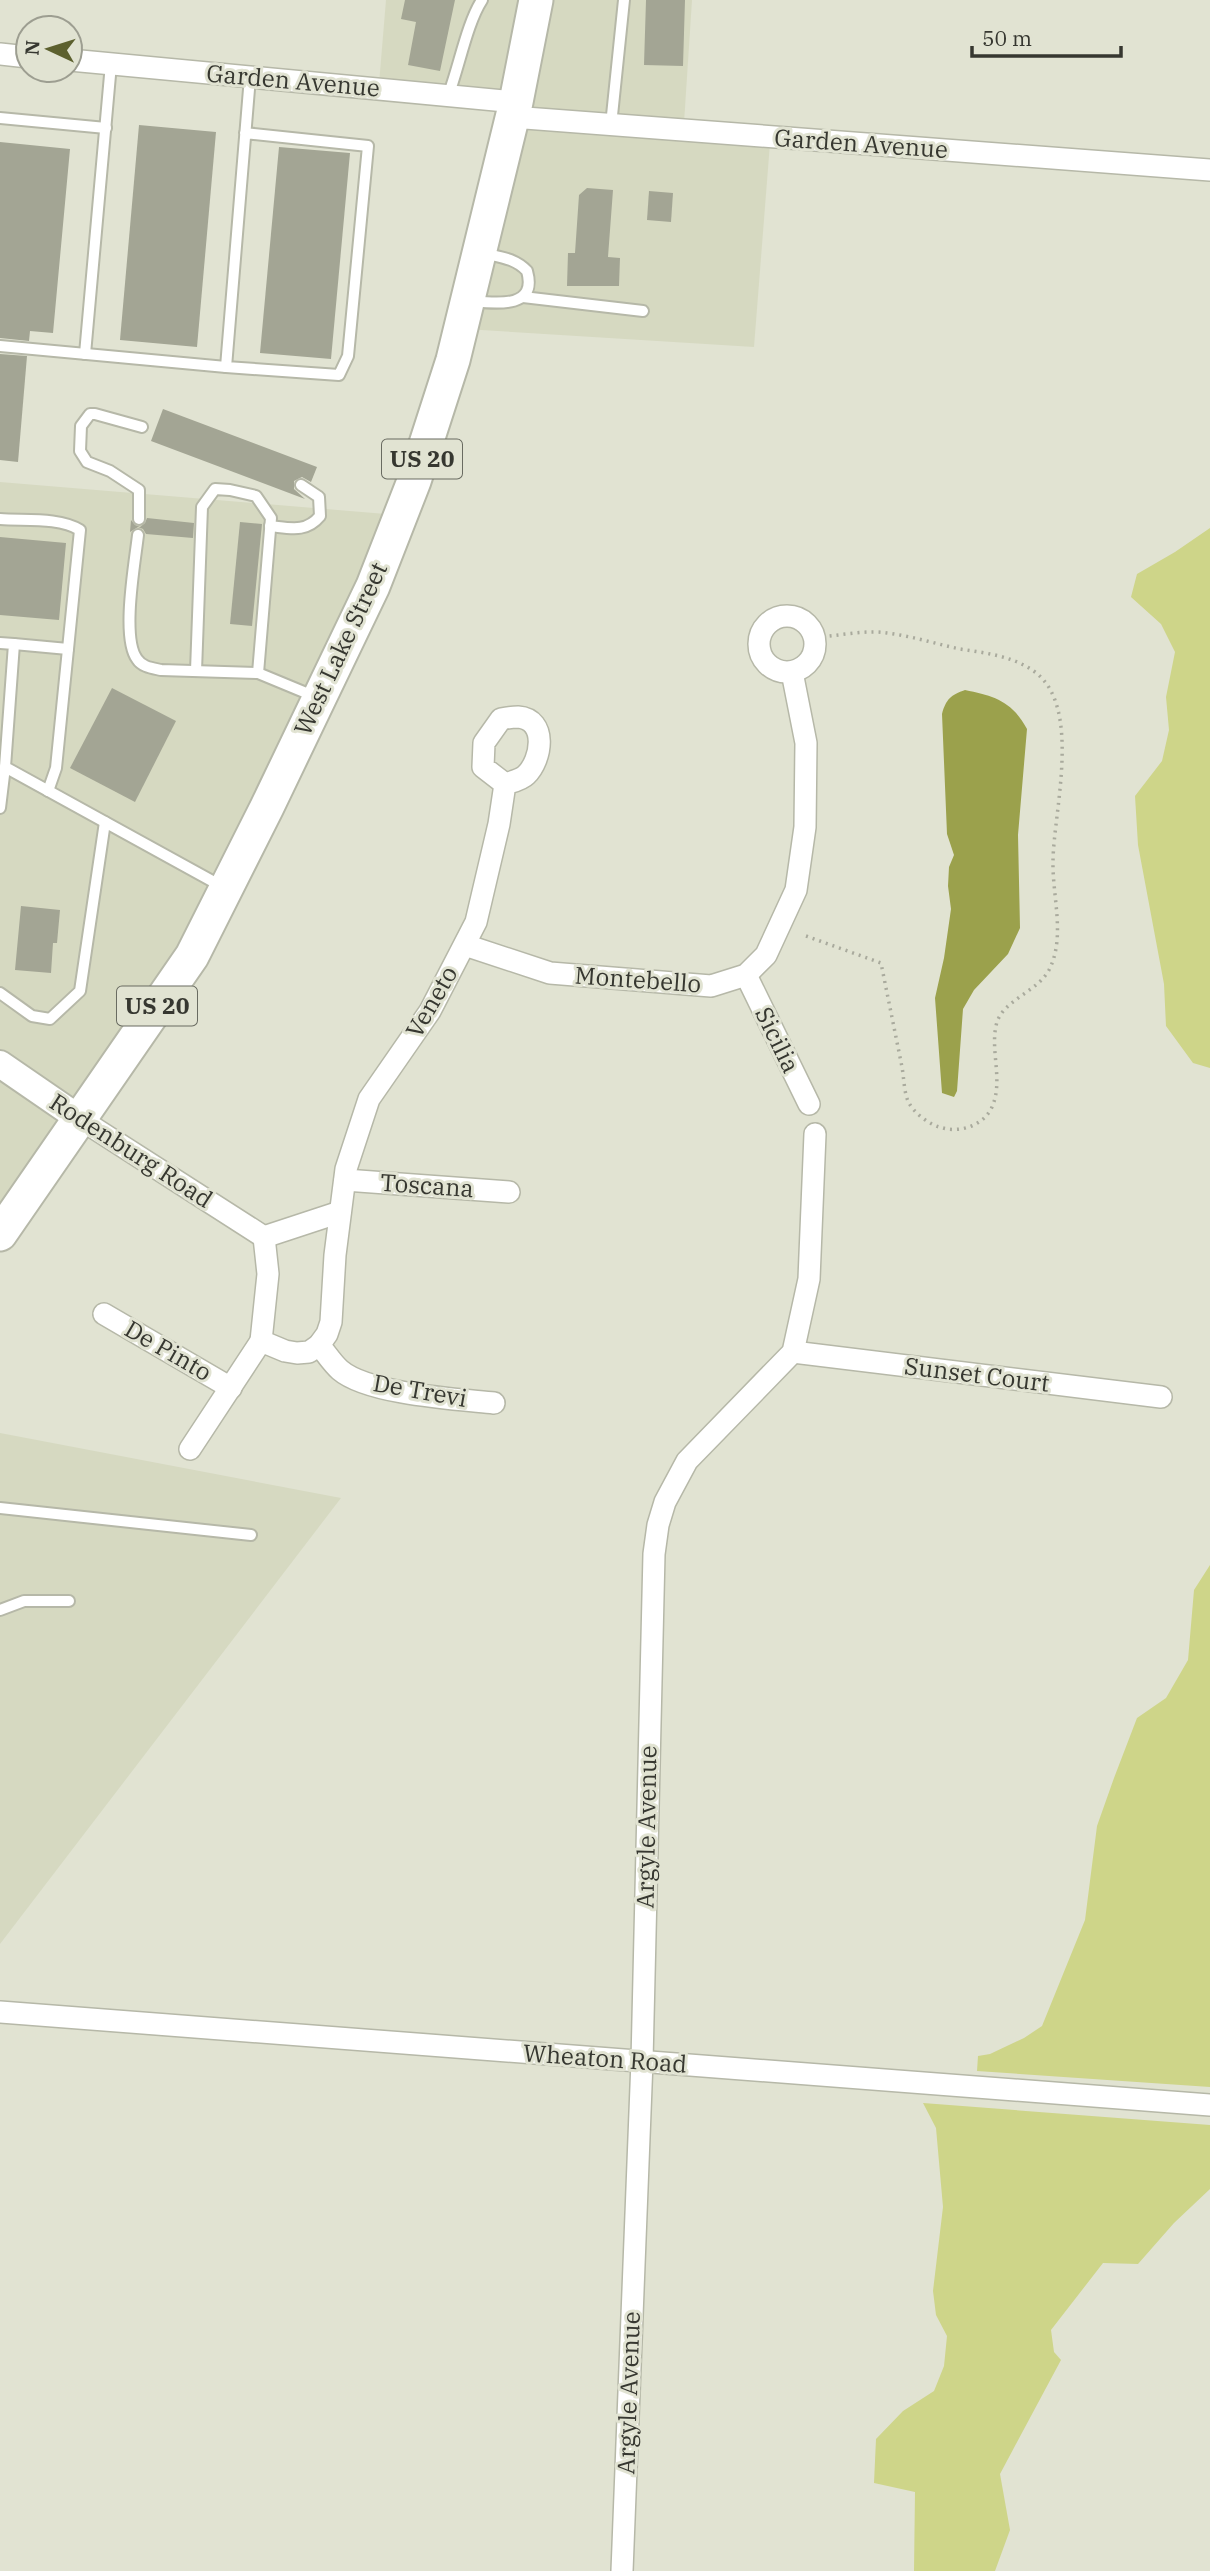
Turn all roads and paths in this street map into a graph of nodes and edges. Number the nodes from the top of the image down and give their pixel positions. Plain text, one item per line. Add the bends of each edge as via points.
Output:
1 (482, 0) edge
2 (536, 0) edge
3 (624, 0) edge
4 (84, 61) edge
5 (111, 64) junction
6 (250, 77) junction
7 (448, 96) junction
8 (514, 110) junction
9 (0, 118) edge
10 (611, 125) junction
11 (106, 128) junction
12 (245, 133) junction
13 (1210, 170) edge
14 (480, 252) junction
15 (523, 297) junction
16 (468, 300) junction
17 (643, 311) dead end
18 (0, 346) edge
19 (85, 354) junction
20 (226, 367) junction
21 (142, 427) dead end
22 (301, 485) dead end
23 (0, 519) edge
24 (139, 519) dead end
25 (270, 526) junction
26 (138, 535) dead end
27 (829, 636) dead end
28 (0, 643) edge
29 (14, 645) junction
30 (68, 649) junction
31 (196, 671) junction
32 (792, 672) dead end
33 (258, 673) junction
34 (319, 699) junction
35 (5, 767) junction
36 (505, 784) dead end
37 (48, 791) junction
38 (0, 808) edge
39 (105, 822) junction
40 (226, 889) junction
41 (806, 936) dead end
42 (465, 945) junction
43 (746, 975) junction
44 (0, 993) edge
45 (0, 1064) edge
46 (809, 1104) dead end
47 (79, 1119) junction
48 (815, 1134) dead end
49 (345, 1180) junction
50 (509, 1192) dead end
51 (341, 1212) junction
52 (4, 1219) edge
53 (264, 1237) junction
54 (104, 1314) dead end
55 (261, 1341) junction
56 (319, 1345) junction
57 (793, 1352) junction
58 (231, 1388) junction
59 (1161, 1397) dead end
60 (494, 1403) dead end
61 (190, 1449) dead end
62 (0, 1508) edge
63 (251, 1535) dead end
64 (69, 1601) dead end
65 (0, 1610) edge
66 (0, 2012) edge
67 (642, 2061) junction
68 (1210, 2105) edge
69 (622, 2571) edge

1 - 7 lane
2 - 8 main road, West Lake Street / US 20
3 - 10 lane
4 - 5 street, Garden Avenue
5 - 6 street, Garden Avenue
5 - 11 lane
6 - 7 street, Garden Avenue
6 - 12 lane
7 - 8 street, Garden Avenue
8 - 10 street, Garden Avenue
8 - 14 main road, West Lake Street / US 20
9 - 11 lane
10 - 13 street, Garden Avenue
11 - 19 lane
12 - 20 lane
12 - 20 lane via 368,146 348,356 339,376
14 - 15 lane via 521,264 529,279
14 - 16 main road, West Lake Street / US 20
15 - 16 lane via 499,303
15 - 17 lane
16 - 34 main road, West Lake Street / US 20 via 414,481 373,586
18 - 19 lane
19 - 20 lane
21 - 24 lane via 90,414 82,426 80,451 87,461 139,489
22 - 25 lane via 319,498 320,516 302,529
23 - 30 lane via 80,530
25 - 31 lane via 271,518 256,496 215,489 202,508
25 - 33 lane
26 - 31 lane via 130,636 137,661 161,670
27 - 41 path via 885,632 987,653 1037,673 1055,695 1061,722 1053,860 1058,937 1049,970 1006,1008 998,1021 997,1081 992,1106 982,1120 968,1128 943,1129 926,1121 909,1103 881,963
28 - 29 lane
29 - 30 lane
29 - 35 lane
30 - 37 lane via 56,768
31 - 33 lane
32 - 43 street via 806,743 805,827 798,878 766,954
33 - 34 lane
34 - 40 main road, West Lake Street / US 20
35 - 37 lane
35 - 38 lane
36 - 42 street, Veneto via 476,922
37 - 39 lane
39 - 40 lane
39 - 44 lane via 80,992 50,1019 32,1016
40 - 47 main road, West Lake Street / US 20 via 191,956
42 - 43 street, Montebello via 550,973 711,986
42 - 49 street, Veneto via 430,1011 369,1099
43 - 46 street, Sicilia
45 - 47 street, Rodenburg Road
47 - 52 main road, West Lake Street / US 20
47 - 53 street, Rodenburg Road
48 - 57 street via 809,1279
49 - 50 street, Toscana
49 - 51 street, Veneto
51 - 53 street
51 - 56 street, Veneto via 331,1322
53 - 55 street via 268,1274
54 - 58 street, De Pinto
55 - 56 street via 297,1353
55 - 58 street
56 - 60 street, De Trevi via 342,1371 373,1385 412,1395
57 - 59 street, Sunset Court
57 - 67 street, Argyle Avenue via 690,1457 658,1525
58 - 61 street
62 - 63 lane
64 - 65 lane via 24,1601
66 - 67 street, Wheaton Road
67 - 68 street, Wheaton Road
67 - 69 street, Argyle Avenue

